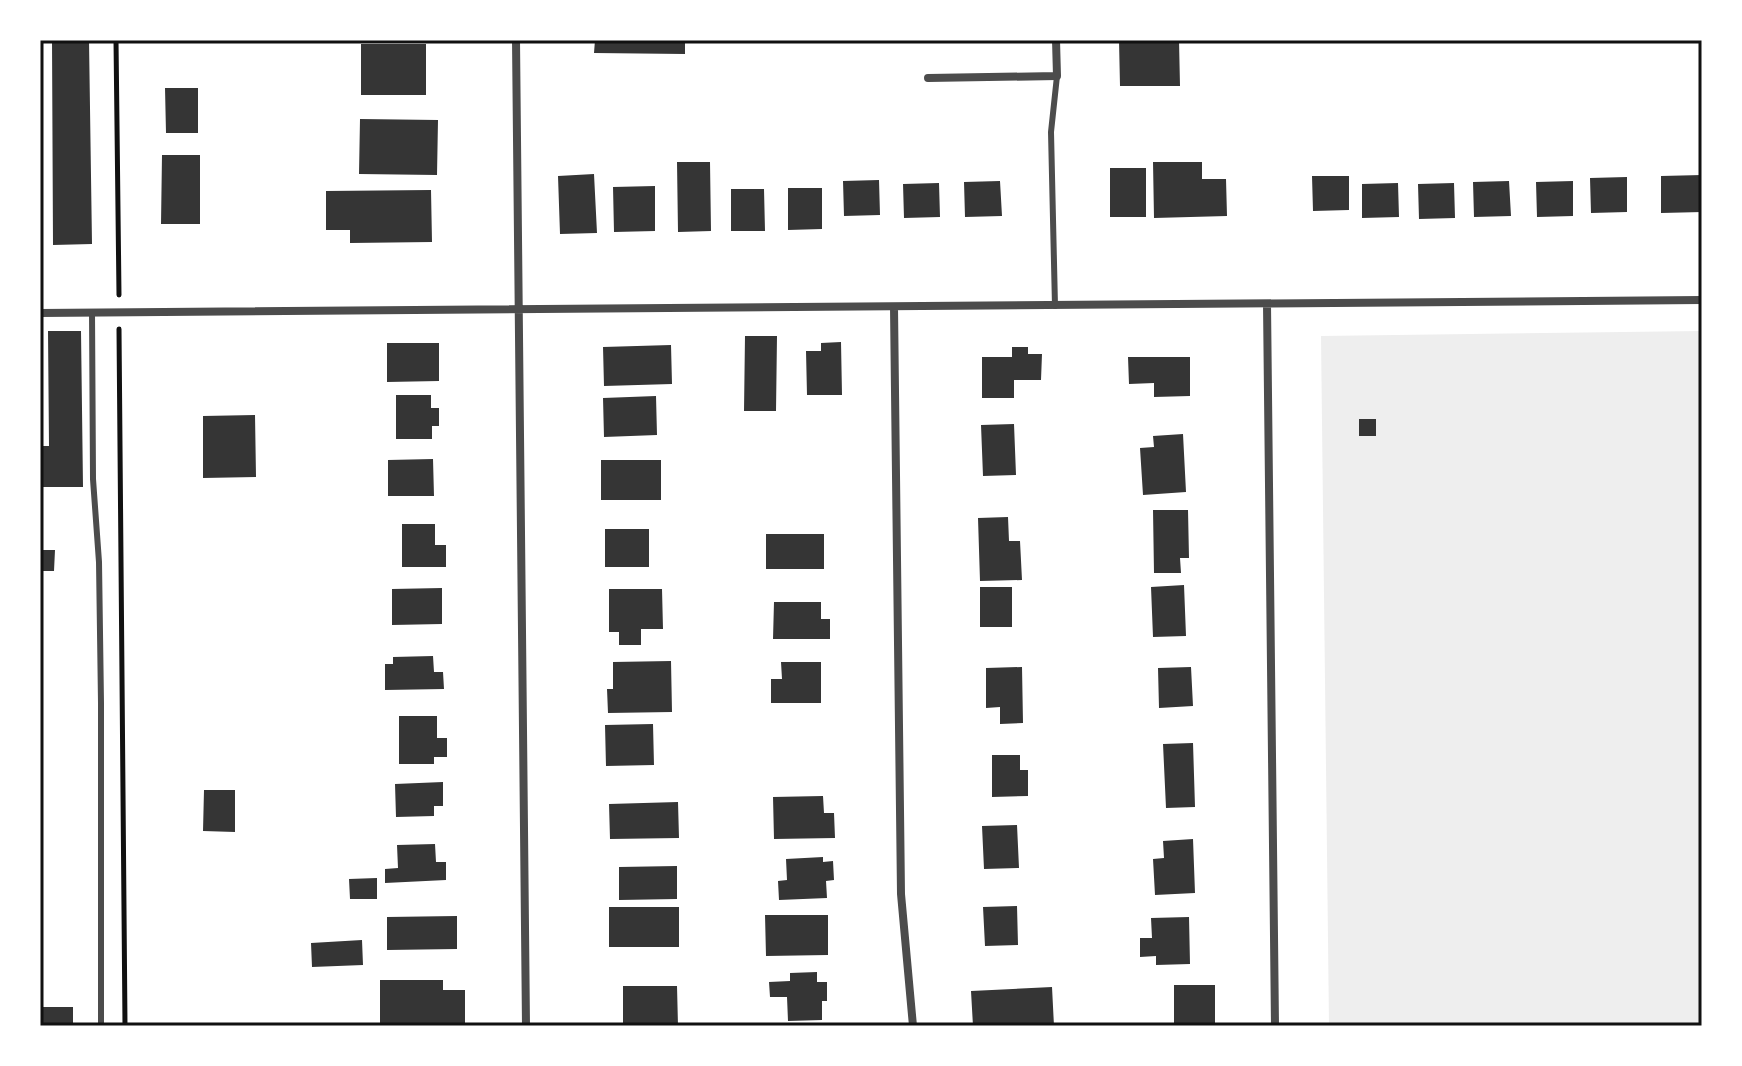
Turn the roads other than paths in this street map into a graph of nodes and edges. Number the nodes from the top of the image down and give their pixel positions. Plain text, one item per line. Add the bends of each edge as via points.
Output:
1 (516, 40) edge
2 (1056, 40) edge
3 (1057, 76) junction
4 (928, 78) dead end
5 (1702, 300) edge
6 (1267, 304) junction
7 (1055, 306) junction
8 (894, 307) junction
9 (519, 309) junction
10 (92, 312) junction
11 (40, 313) edge
12 (101, 1026) edge
13 (526, 1026) edge
14 (913, 1026) edge
15 (1275, 1026) edge

1 - 9 street
2 - 3 street
3 - 4 street
3 - 7 lane via 1051,132
5 - 6 street
6 - 7 street
6 - 15 street
7 - 8 street
8 - 9 street
8 - 14 street via 901,894
9 - 10 street
9 - 13 street
10 - 11 street
10 - 12 lane via 101,703

